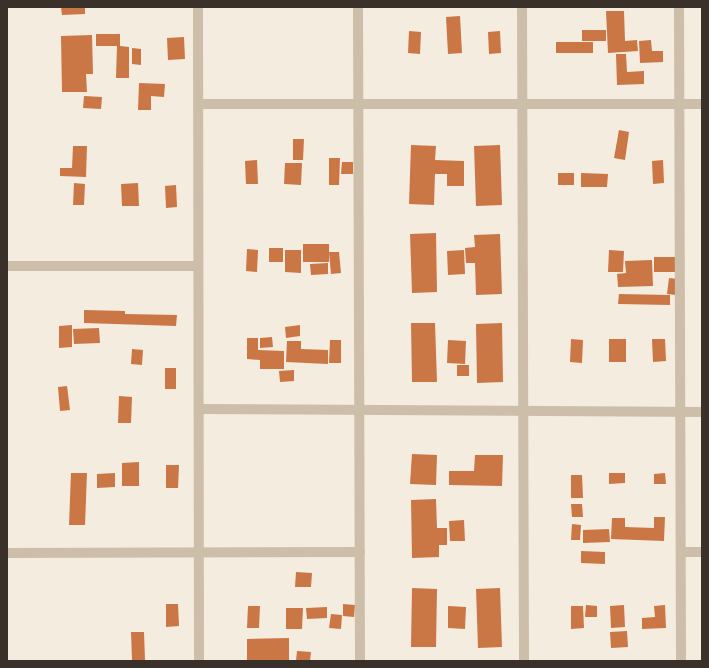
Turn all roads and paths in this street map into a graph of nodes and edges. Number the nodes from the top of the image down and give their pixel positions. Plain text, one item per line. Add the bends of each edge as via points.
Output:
1 (198, 7) edge
2 (358, 7) edge
3 (522, 7) edge
4 (679, 7) edge
5 (198, 104) junction
6 (358, 104) junction
7 (522, 104) junction
8 (679, 104) junction
9 (702, 104) edge
10 (7, 266) edge
11 (198, 266) junction
12 (199, 409) junction
13 (359, 410) junction
14 (524, 411) junction
15 (680, 412) junction
16 (702, 412) edge
17 (199, 552) junction
18 (360, 552) junction
19 (681, 552) junction
20 (702, 552) edge
21 (7, 553) edge
22 (199, 661) edge
23 (360, 661) edge
24 (524, 661) edge
25 (681, 661) edge

1 - 5 street
2 - 6 street
3 - 7 street
4 - 8 street
5 - 6 street
5 - 11 street
6 - 7 street
6 - 13 street
7 - 8 street
7 - 14 street
8 - 9 street
8 - 15 street
10 - 11 street
11 - 12 street
12 - 13 street
12 - 17 street
13 - 14 street
13 - 18 street
14 - 15 street
14 - 24 street
15 - 16 street
15 - 19 street
17 - 18 street
17 - 21 street
17 - 22 street
18 - 23 street
19 - 20 street
19 - 25 street

